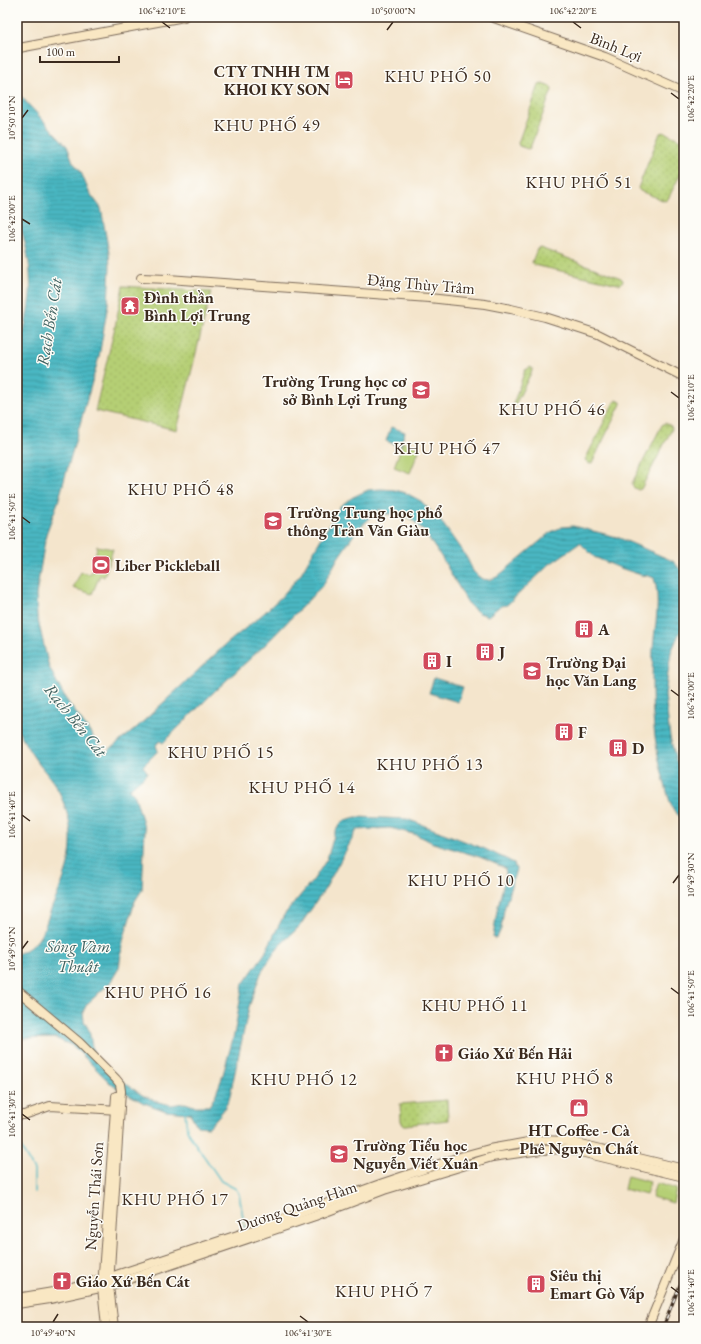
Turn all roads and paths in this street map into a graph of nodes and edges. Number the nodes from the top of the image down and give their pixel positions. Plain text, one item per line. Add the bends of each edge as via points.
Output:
1 (184, 17) edge
2 (491, 17) edge
3 (19, 48) dead end
4 (684, 92) edge
5 (141, 278) dead end
6 (684, 377) edge
7 (17, 990) edge
8 (17, 997) edge
9 (119, 1091) junction
10 (117, 1110) junction
11 (17, 1114) edge
12 (568, 1145) junction
13 (684, 1169) edge
14 (684, 1177) edge
15 (684, 1239) edge
16 (105, 1283) junction
17 (17, 1298) edge
18 (17, 1304) edge
19 (106, 1327) edge
20 (114, 1327) edge
21 (648, 1327) edge

1 - 3 street
2 - 4 street, Bình Lợi via 605,57
5 - 6 street, Đặng Thùy Trâm via 485,304 545,317 598,334
7 - 9 street via 80,1042 117,1081
8 - 9 street via 76,1046
9 - 10 street, Nguyễn Thái Sơn
10 - 11 street via 50,1106 24,1116
10 - 16 street, Nguyễn Thái Sơn
12 - 13 street, Dương Quảng Hàm
12 - 14 street, Dương Quảng Hàm
12 - 16 street, Dương Quảng Hàm via 492,1157 383,1187 315,1216
15 - 21 street
16 - 17 street, Dương Quảng Hàm
16 - 18 street, Dương Quảng Hàm via 50,1299
16 - 19 street, Nguyễn Thái Sơn
16 - 20 street, Nguyễn Thái Sơn

